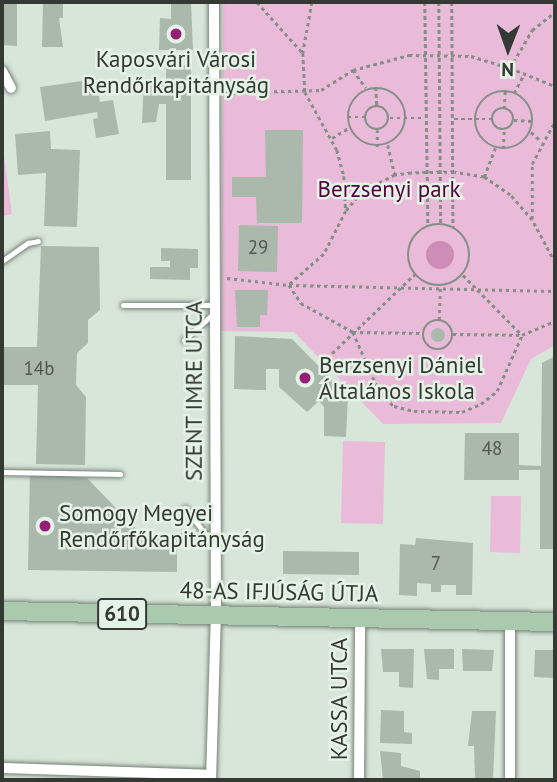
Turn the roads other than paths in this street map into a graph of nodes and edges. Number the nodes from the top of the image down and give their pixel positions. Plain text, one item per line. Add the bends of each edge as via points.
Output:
1 (214, 2) edge
2 (38, 241) dead end
3 (2, 261) edge
4 (123, 305) dead end
5 (215, 309) junction
6 (184, 340) dead end
7 (2, 472) edge
8 (120, 474) dead end
9 (185, 508) dead end
10 (215, 546) junction
11 (2, 611) edge
12 (216, 615) junction
13 (360, 618) junction
14 (510, 621) junction
15 (555, 622) edge
16 (2, 768) edge
17 (211, 778) edge
18 (359, 780) edge
19 (510, 780) edge

1 - 5 street, SZENT IMRE UTCA
2 - 3 lane
4 - 5 lane
5 - 6 lane
5 - 10 street, SZENT IMRE UTCA
7 - 8 lane
9 - 10 lane
10 - 12 street, SZENT IMRE UTCA
11 - 12 main road, 48-AS IFJÚSÁG ÚTJA / 610
12 - 13 main road, 48-AS IFJÚSÁG ÚTJA / 610
12 - 17 street, SZENT IMRE UTCA
13 - 14 main road, 48-AS IFJÚSÁG ÚTJA / 610
13 - 18 street, KASSA UTCA
14 - 15 main road, 48-AS IFJÚSÁG ÚTJA / 610
14 - 19 street
16 - 17 street

